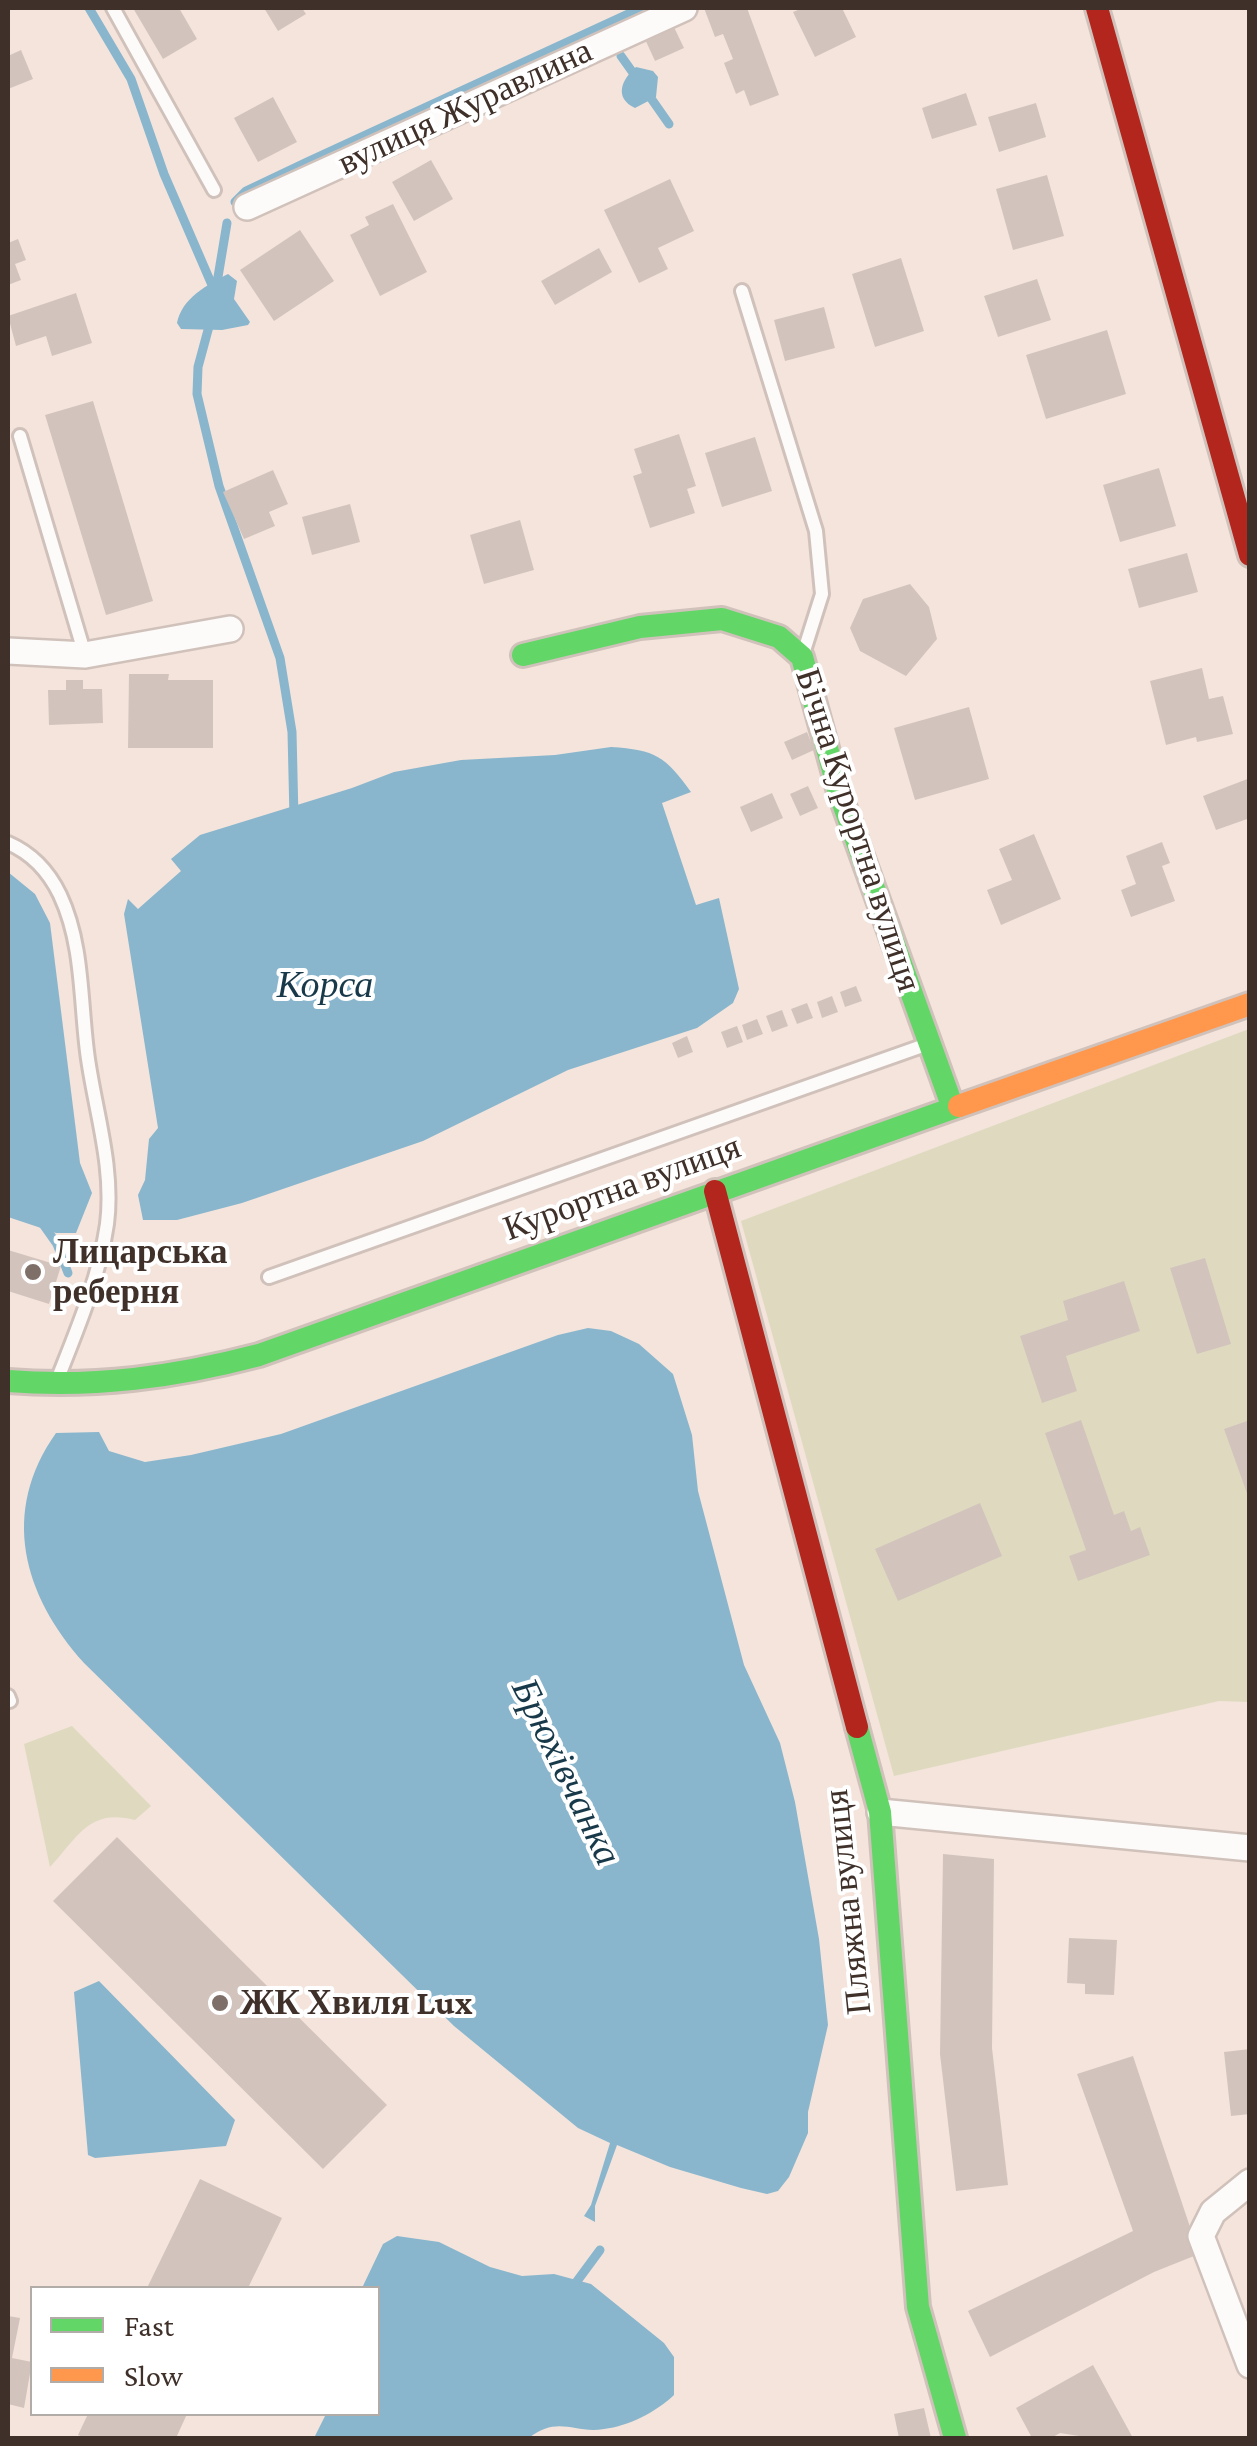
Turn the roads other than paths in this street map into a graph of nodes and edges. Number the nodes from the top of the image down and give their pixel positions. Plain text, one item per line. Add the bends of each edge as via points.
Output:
1 (113, 8) edge
2 (684, 8) edge
3 (1097, 8) edge
4 (214, 190) dead end
5 (247, 207) dead end
6 (742, 291) dead end
7 (20, 436) dead end
8 (1250, 555) edge
9 (230, 629) dead end
10 (8, 651) edge
11 (85, 655) junction
12 (524, 655) dead end
13 (802, 657) junction
14 (8, 843) edge
15 (1250, 1004) edge
16 (930, 1044) junction
17 (953, 1108) junction
18 (715, 1191) junction
19 (269, 1277) dead end
20 (8, 1381) edge
21 (55, 1385) junction
22 (880, 1812) junction
23 (1250, 1848) edge
24 (1250, 2182) edge
25 (1250, 2366) edge
26 (954, 2438) edge

1 - 4 lane
2 - 5 street, вулиця Журавлина
3 - 8 street
6 - 13 lane via 816,531 822,594
7 - 11 lane
9 - 11 street
10 - 11 street
12 - 13 street, Бічна Курортна вулиця via 640,627 722,620 779,637
13 - 16 street, Бічна Курортна вулиця via 839,792
14 - 21 lane via 47,873 71,924 106,1158 107,1224 98,1266
15 - 17 street, Курортна вулиця
16 - 17 street, Бічна Курортна вулиця
16 - 19 lane
17 - 18 street, Курортна вулиця
18 - 21 street, Курортна вулиця via 231,1364 125,1382
18 - 22 street, Пляжна вулиця
20 - 21 street, Курортна вулиця
22 - 23 street
22 - 26 street, Пляжна вулиця via 918,2307
24 - 25 street via 1213,2212 1201,2236

